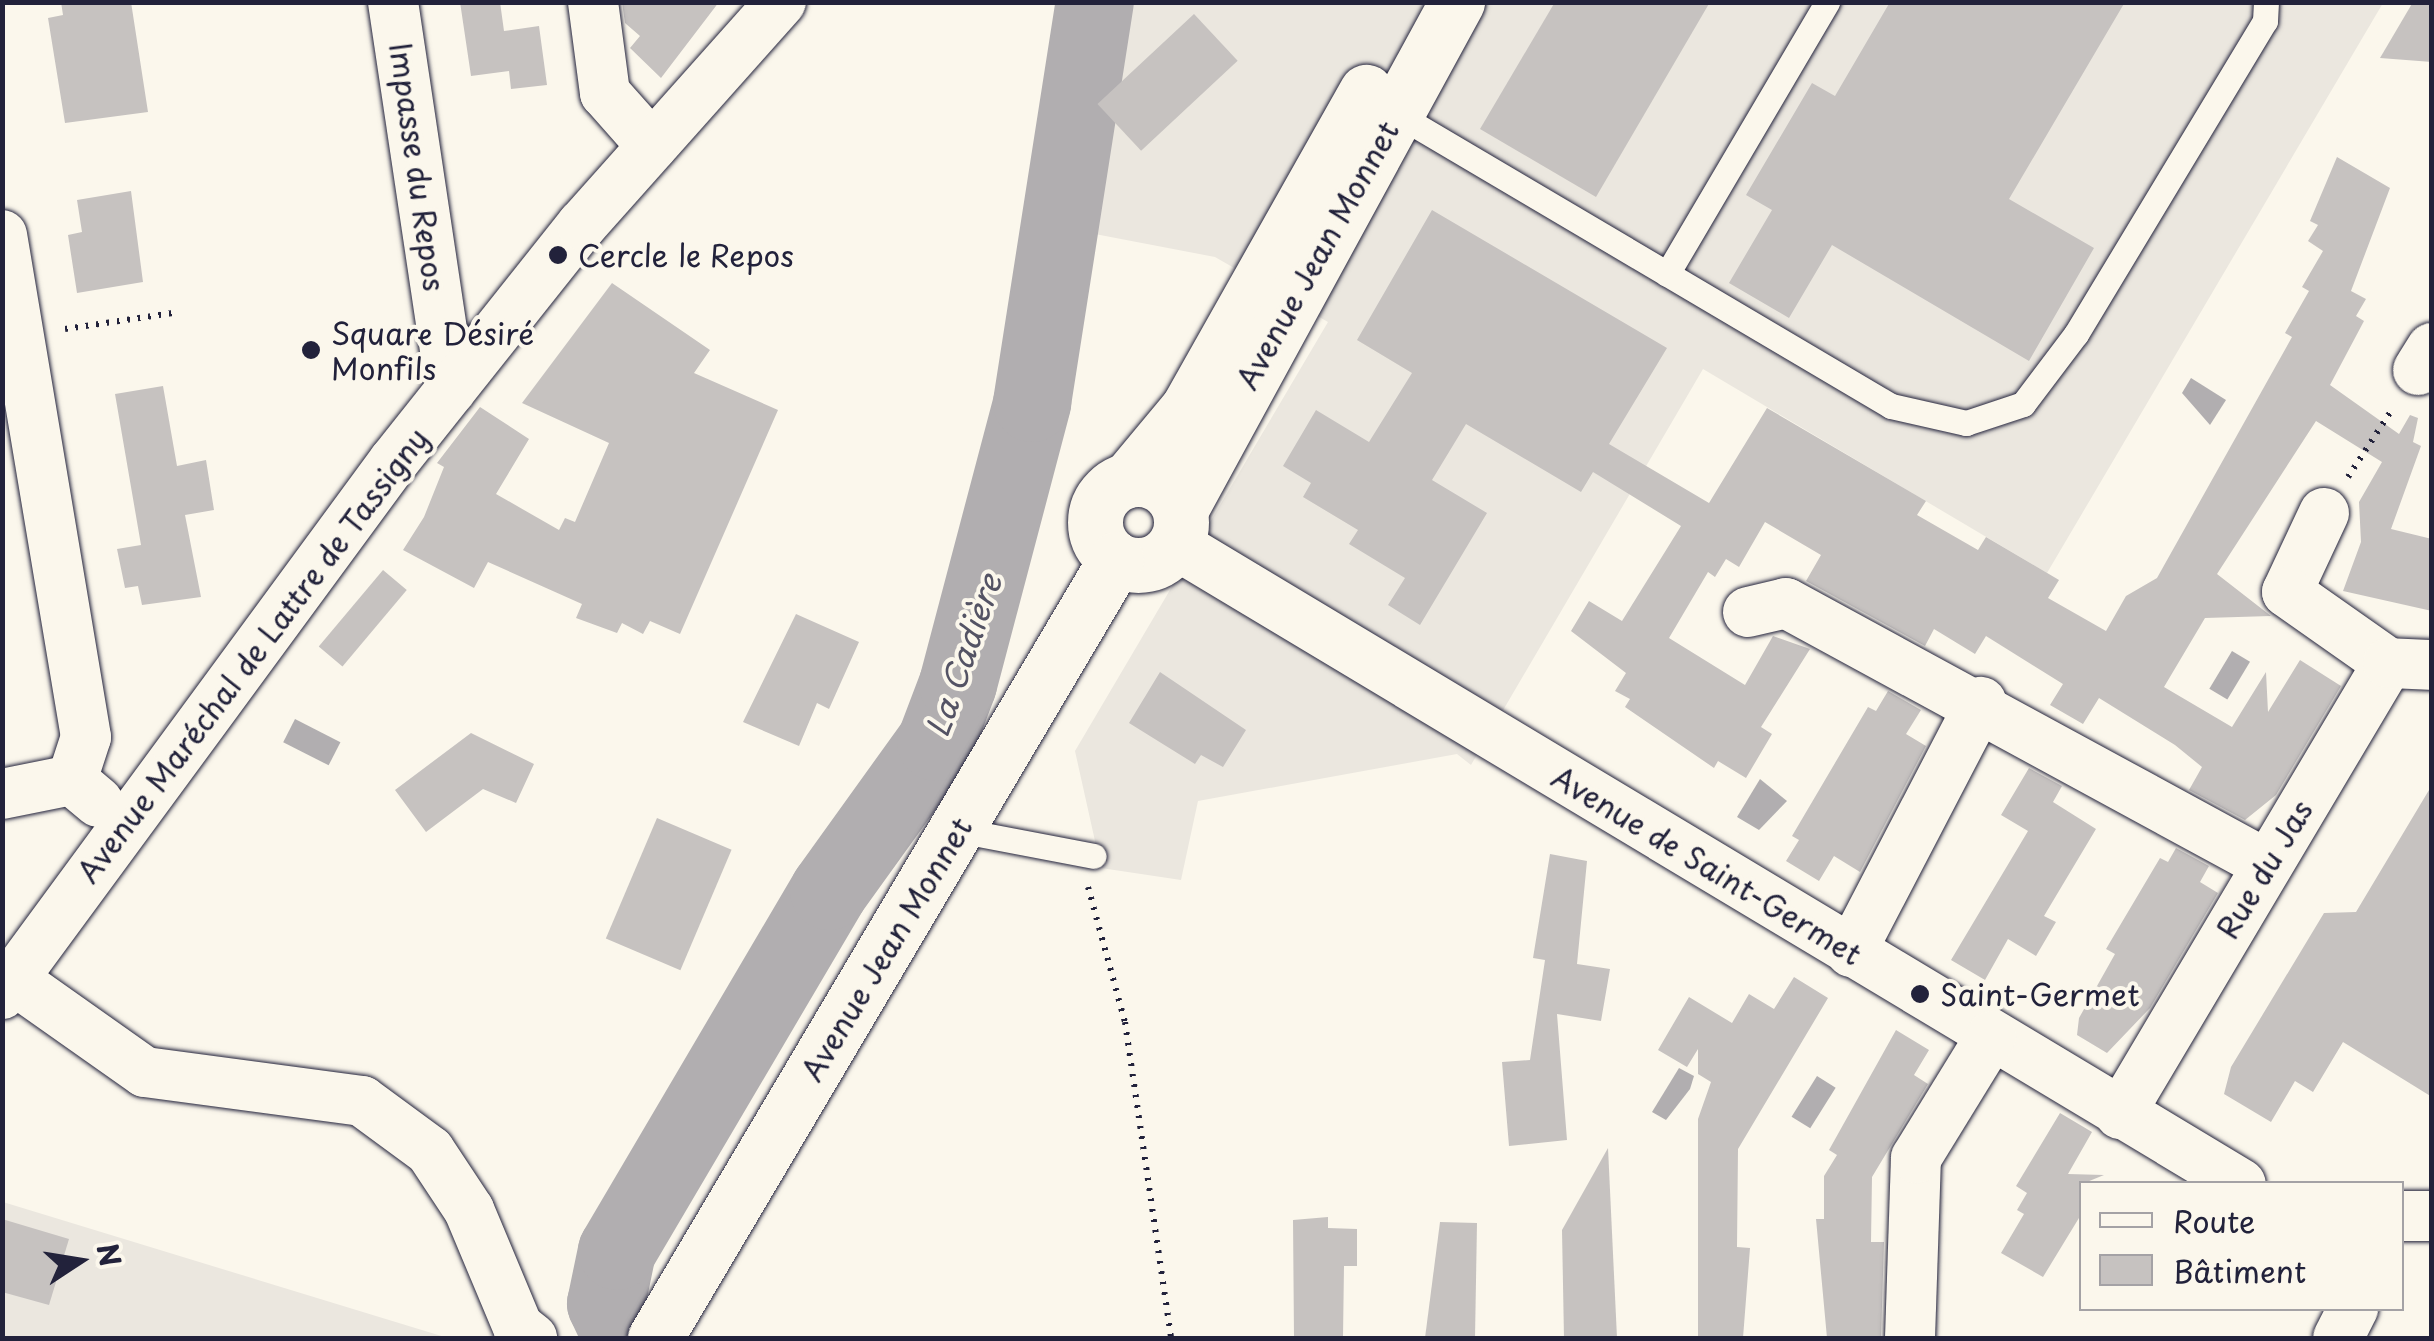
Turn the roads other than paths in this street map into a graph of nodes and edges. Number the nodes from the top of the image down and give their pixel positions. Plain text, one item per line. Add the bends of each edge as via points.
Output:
1 (393, 2) edge
2 (592, 2) edge
3 (782, 2) edge
4 (1421, 2) edge
5 (1457, 2) edge
6 (1827, 2) edge
7 (2266, 2) edge
8 (1395, 114) junction
9 (652, 146) junction
10 (2, 235) edge
11 (1667, 274) junction
12 (451, 390) junction
13 (1128, 480) junction
14 (2324, 514) road end
15 (1178, 527) junction
16 (1116, 559) junction
17 (1748, 612) dead end
18 (2410, 664) edge
19 (1981, 702) junction
20 (72, 780) junction
21 (2, 794) edge
22 (124, 824) junction
23 (958, 830) junction
24 (1085, 854) road end
25 (2266, 864) junction
26 (1851, 952) junction
27 (8, 987) edge
28 (1991, 1036) junction
29 (2120, 1114) junction
30 (2235, 1181) edge
31 (2404, 1216) edge
32 (2432, 1216) edge
33 (2352, 1311) edge
34 (532, 1338) edge
35 (654, 1338) edge
36 (1910, 1338) edge
37 (2338, 1338) edge

1 - 12 street, Impasse du Repos
2 - 9 street via 605,93
3 - 9 street, Avenue Maréchal de Lattre de Tassigny
4 - 13 street, Avenue Jean Monnet via 1188,408
5 - 8 street, Avenue Jean Monnet
6 - 11 lane
7 - 11 lane via 2264,21 2086,317 2022,404 1966,423 1891,406
8 - 11 lane
8 - 15 street, Avenue Jean Monnet
9 - 12 street, Avenue Maréchal de Lattre de Tassigny
10 - 20 street via 86,737
12 - 22 street, Avenue Maréchal de Lattre de Tassigny
13 - 15 street via 1160,485
13 - 16 street via 1095,516
14 - 18 street via 2287,592
15 - 16 street via 1148,564
15 - 26 street, Avenue de Saint-Germet
16 - 23 street, Avenue Jean Monnet
17 - 19 street via 1786,603 1933,688
18 - 25 street, Rue du Jas
19 - 25 street
19 - 26 street
20 - 21 street
20 - 22 street
22 - 27 street, Avenue Maréchal de Lattre de Tassigny
23 - 24 lane
23 - 35 street, Avenue Jean Monnet
25 - 29 street, Rue du Jas
26 - 28 street, Avenue de Saint-Germet
27 - 34 street via 144,1072 362,1101 430,1151 469,1210 518,1327
28 - 29 street, Avenue de Saint-Germet
28 - 36 street via 1916,1158
29 - 30 street, Avenue de Saint-Germet
31 - 32 street
33 - 37 street

